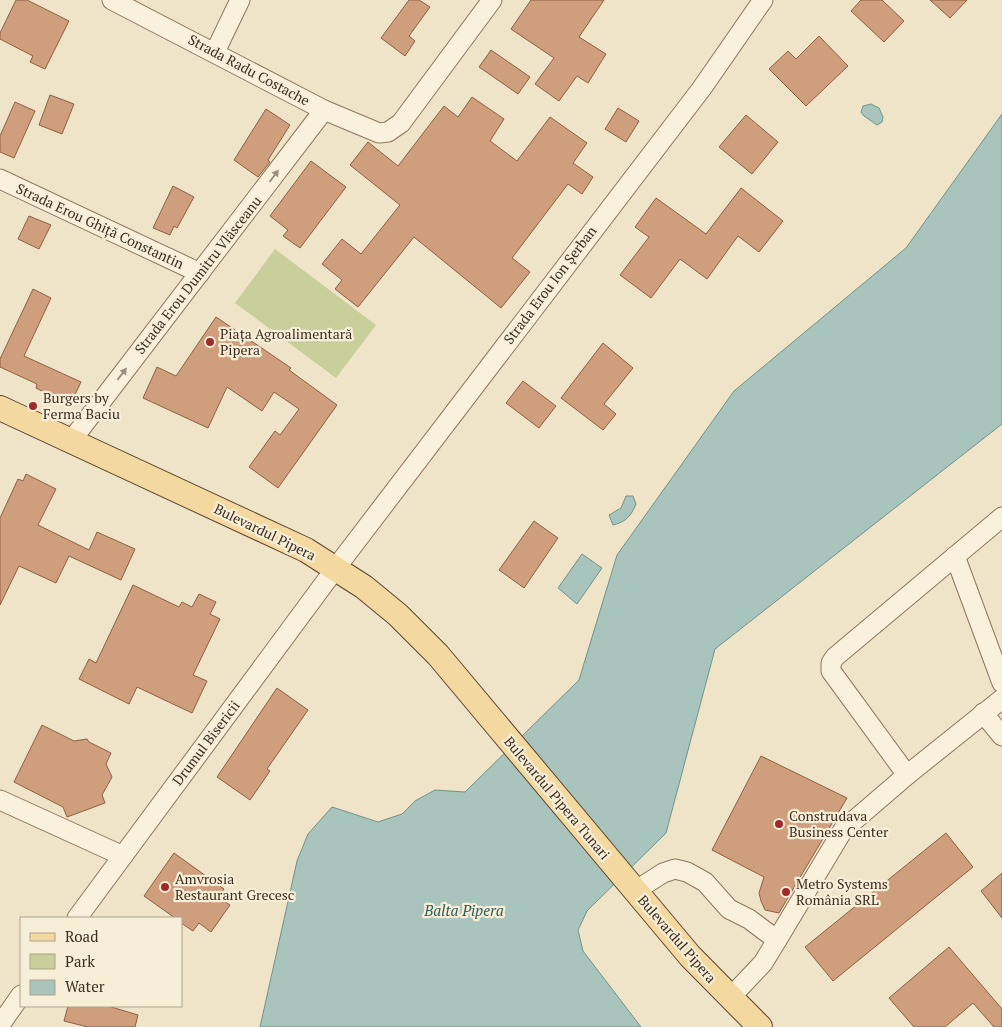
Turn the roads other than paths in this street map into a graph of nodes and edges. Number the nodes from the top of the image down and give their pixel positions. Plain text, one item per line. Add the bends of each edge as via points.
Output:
1 (112, 0) edge
2 (240, 0) edge
3 (492, 0) edge
4 (762, 0) edge
5 (216, 52) junction
6 (324, 110) junction
7 (0, 179) edge
8 (200, 273) junction
9 (0, 408) edge
10 (70, 441) junction
11 (1002, 517) edge
12 (955, 556) junction
13 (336, 569) junction
14 (1002, 683) edge
15 (1002, 698) edge
16 (983, 713) junction
17 (488, 716) joint
18 (1002, 736) edge
19 (907, 775) junction
20 (0, 800) edge
21 (123, 856) junction
22 (630, 885) junction
23 (78, 917) edge
24 (778, 940) junction
25 (20, 996) edge
26 (730, 998) junction
27 (0, 1025) edge
28 (760, 1027) edge

1 - 5 street, Strada Radu Costache
2 - 5 street
3 - 6 street, Strada Radu Costache via 401,123 388,132 371,131
4 - 13 street, Strada Erou Ion Șerban via 702,88
5 - 6 street, Strada Radu Costache
8 -> 6 street, Strada Erou Dumitru Vlăsceanu
7 - 8 street, Strada Erou Ghiță Constantin
10 -> 8 street, Strada Erou Dumitru Vlăsceanu
9 - 10 main road, Bulevardul Pipera
10 - 13 main road, Bulevardul Pipera via 291,543
11 - 12 street
12 - 14 street
12 - 19 street via 831,663 831,671
13 - 17 main road, Bulevardul Pipera via 398,615 438,655
13 - 21 street, Drumul Bisericii
15 - 16 street
16 - 18 street
16 - 19 street
17 - 22 main road, Bulevardul Pipera Tunari
19 - 24 street via 843,830
20 - 21 street
21 - 23 street, Drumul Bisericii
22 - 24 street via 675,869 687,872 705,882 729,909
22 - 26 main road, Bulevardul Pipera
24 - 26 street via 763,963
25 - 27 street
26 - 28 main road

